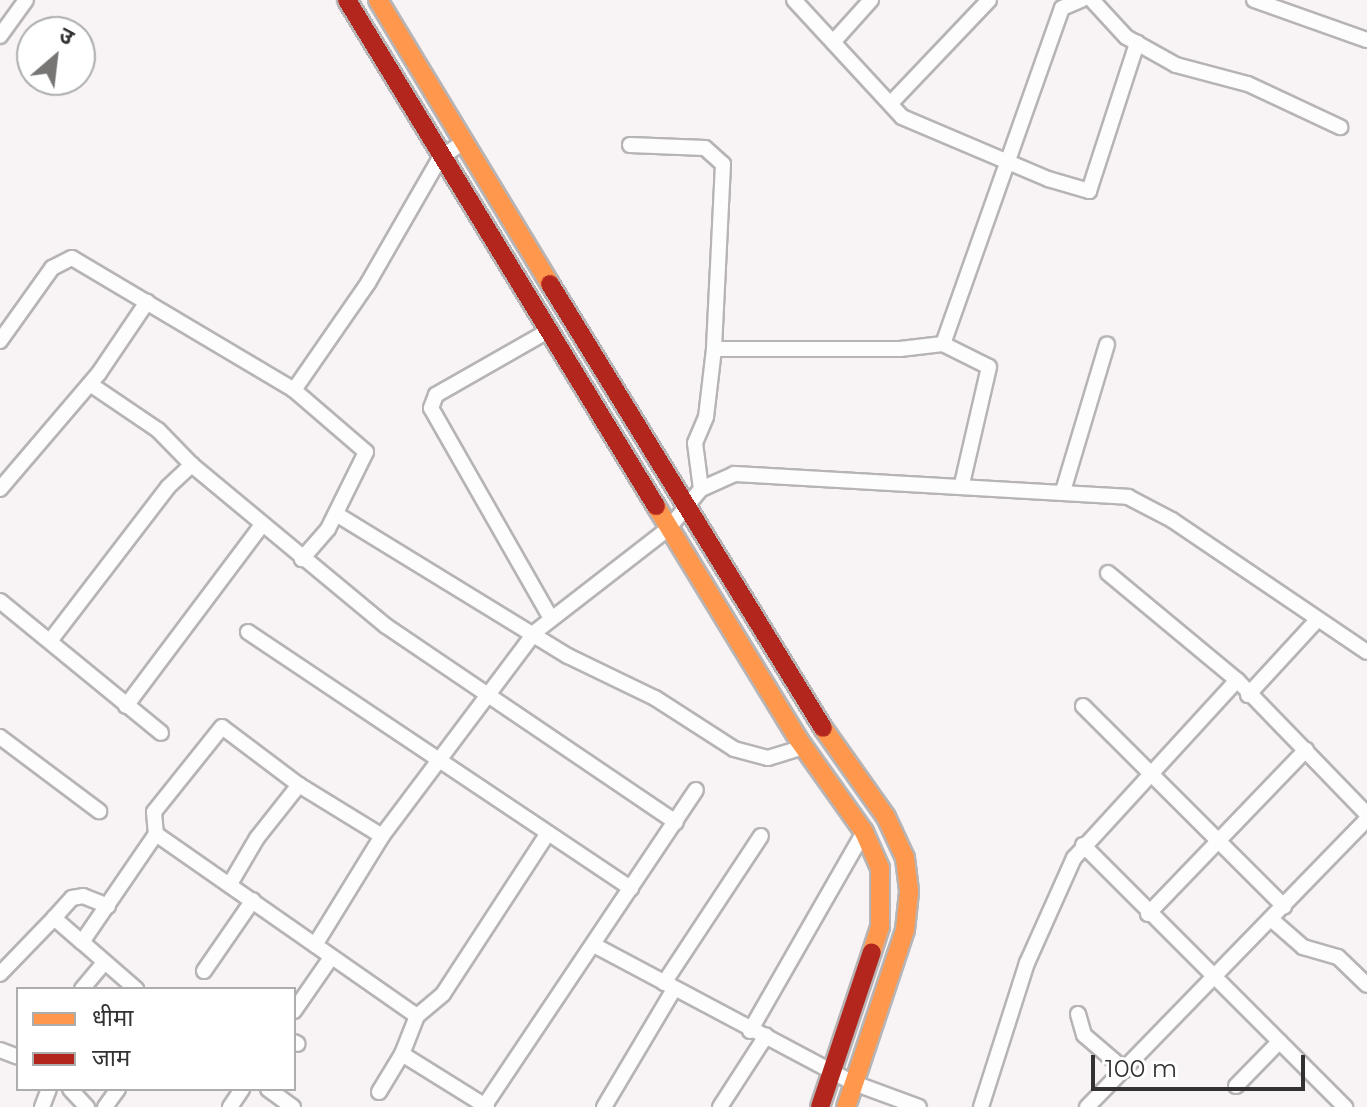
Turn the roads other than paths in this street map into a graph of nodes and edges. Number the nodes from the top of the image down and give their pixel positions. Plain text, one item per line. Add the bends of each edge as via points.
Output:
1 (26, 0) edge
2 (347, 0) edge
3 (378, 0) edge
4 (794, 0) edge
5 (871, 0) edge
6 (989, 0) edge
7 (1081, 0) edge
8 (1092, 0) edge
9 (1254, 0) edge
10 (0, 36) edge
11 (835, 40) junction
12 (1367, 40) edge
13 (1137, 43) junction
14 (891, 103) junction
15 (1340, 127) dead end
16 (462, 143) junction
17 (630, 145) dead end
18 (440, 158) junction
19 (1008, 163) junction
20 (147, 302) junction
21 (548, 331) junction
22 (2, 334) edge
23 (943, 344) junction
24 (1107, 344) dead end
25 (714, 349) junction
26 (90, 384) junction
27 (294, 390) junction
28 (192, 465) junction
29 (962, 484) junction
30 (0, 489) edge
31 (701, 489) junction
32 (1063, 491) junction
33 (687, 510) junction
34 (336, 514) junction
35 (262, 525) junction
36 (668, 529) junction
37 (302, 559) junction
38 (1108, 573) dead end
39 (0, 601) edge
40 (551, 618) junction
41 (1318, 619) junction
42 (248, 632) dead end
43 (535, 632) junction
44 (50, 641) junction
45 (1367, 652) edge
46 (1237, 680) junction
47 (1248, 695) junction
48 (486, 698) junction
49 (126, 706) junction
50 (1083, 706) dead end
51 (161, 733) dead end
52 (0, 737) edge
53 (804, 747) junction
54 (1306, 750) junction
55 (439, 760) junction
56 (1151, 771) junction
57 (299, 785) junction
58 (696, 790) dead end
59 (99, 811) dead end
60 (1367, 817) edge
61 (676, 822) junction
62 (864, 832) junction
63 (548, 833) junction
64 (156, 834) junction
65 (382, 836) junction
66 (761, 836) dead end
67 (1219, 841) junction
68 (1083, 845) junction
69 (230, 884) junction
70 (631, 888) junction
71 (253, 900) junction
72 (108, 906) junction
73 (1284, 906) junction
74 (1148, 914) junction
75 (54, 918) junction
76 (1271, 919) junction
77 (82, 942) junction
78 (315, 945) junction
79 (594, 945) junction
80 (330, 959) junction
81 (104, 963) junction
82 (204, 971) dead end
83 (0, 974) edge
84 (1213, 981) junction
85 (120, 984) edge
86 (1367, 985) edge
87 (669, 986) junction
88 (84, 987) edge
89 (296, 1008) edge
90 (1078, 1014) dead end
91 (417, 1016) junction
92 (750, 1031) junction
93 (766, 1036) junction
94 (1279, 1042) junction
95 (402, 1054) junction
96 (1125, 1070) junction
97 (833, 1072) junction
98 (854, 1083) junction
99 (1236, 1086) dead end
100 (72, 1091) edge
101 (271, 1091) edge
102 (379, 1092) dead end
103 (486, 1106) edge
104 (87, 1107) edge
105 (293, 1107) edge
106 (604, 1107) edge
107 (720, 1107) edge
108 (820, 1107) edge
109 (846, 1107) edge
110 (919, 1107) edge
111 (981, 1107) edge
112 (1087, 1107) edge
113 (1345, 1107) edge

1 - 10 street
2 - 18 street
3 - 16 street
4 - 11 street
5 - 11 street
6 - 14 street
7 - 19 street via 1062,8
8 - 13 street
9 - 12 street
11 - 14 street
13 - 15 street via 1176,65 1248,84
13 - 19 street via 1089,191
14 - 19 street via 902,117
16 - 18 street
16 - 33 street
17 - 25 street via 705,148 723,164
18 - 21 street
18 - 27 street via 368,283
19 - 23 street
20 - 22 street via 72,258 63,260
20 - 26 street
20 - 27 street
21 - 36 street
21 - 40 street via 436,395 431,408
23 - 25 street via 900,349
23 - 29 street via 989,367
24 - 32 street
25 - 31 street via 706,417 695,443
26 - 28 street via 158,430
26 - 30 street
27 - 34 street via 366,452
28 - 35 street
28 - 44 street via 168,487
29 - 31 street via 734,474
29 - 32 street
31 - 33 street
32 - 41 street via 1128,497 1172,520
33 - 36 street
33 - 98 street via 819,722 886,817 905,858 905,930
34 - 37 street
34 - 43 street
35 - 37 street
35 - 49 street
36 - 40 street
36 - 53 street
37 - 48 street
38 - 46 street
39 - 44 street
40 - 43 street
41 - 45 street
41 - 47 street
42 - 55 street
43 - 48 street
43 - 53 street via 734,749 768,758
44 - 49 street
46 - 47 street
46 - 56 street
47 - 54 street
48 - 55 street
48 - 61 street
49 - 51 street
50 - 56 street
52 - 59 street
53 - 62 street
54 - 60 street
54 - 67 street
55 - 63 street
55 - 65 street
56 - 67 street
56 - 68 street
57 - 64 street via 222,727 154,812
57 - 65 street
57 - 69 street via 257,838
58 - 61 street
60 - 73 street
61 - 70 street
62 - 92 street
62 - 97 street via 880,868 880,927
63 - 70 street
63 - 91 street via 443,994
64 - 69 street
64 - 72 street
65 - 78 street
66 - 87 street
67 - 73 street
67 - 74 street
68 - 74 street
68 - 111 street via 1027,963
69 - 71 street
70 - 79 street
71 - 78 street
71 - 82 street
72 - 75 street via 83,896 72,898
72 - 77 street
73 - 76 street
74 - 84 street
75 - 77 street
75 - 83 street
76 - 84 street
76 - 86 street via 1303,947 1338,957
77 - 81 street
78 - 80 street
79 - 87 street
79 - 103 street
80 - 89 street
80 - 91 street
81 - 85 street
81 - 88 street
84 - 94 street
84 - 96 street
87 - 92 street
87 - 106 street
90 - 96 street via 1084,1035
91 - 95 street
92 - 93 street
93 - 97 street
93 - 107 street
94 - 99 street
94 - 113 street
95 - 102 street
95 - 103 street
96 - 112 street
97 - 98 street
97 - 108 street
98 - 109 street
98 - 110 street
100 - 104 street
101 - 105 street

